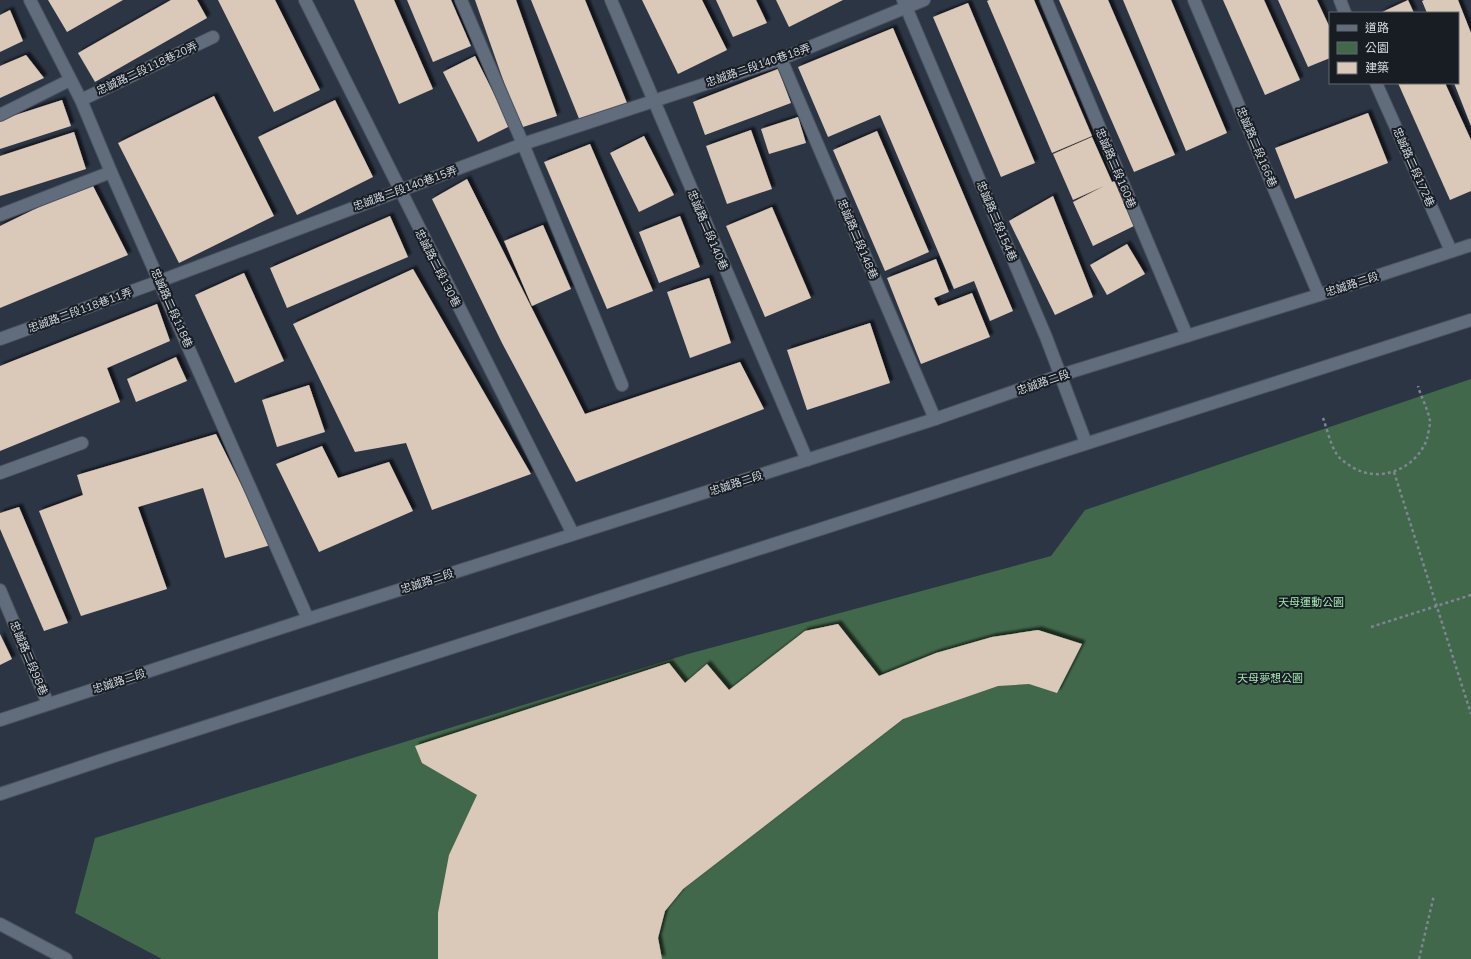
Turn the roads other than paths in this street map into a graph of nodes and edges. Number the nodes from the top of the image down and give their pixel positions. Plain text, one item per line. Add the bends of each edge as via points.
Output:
1 (30, 0) edge
2 (306, 0) edge
3 (461, 0) edge
4 (611, 0) edge
5 (924, 0) edge
6 (1046, 0) edge
7 (1194, 0) edge
8 (1340, 0) edge
9 (904, 3) edge
10 (1345, 12) edge
11 (213, 37) dead end
12 (781, 59) junction
13 (70, 80) junction
14 (1376, 84) edge
15 (81, 100) junction
16 (653, 100) junction
17 (0, 115) edge
18 (523, 144) junction
19 (111, 172) junction
20 (399, 190) junction
21 (0, 214) edge
22 (1471, 245) edge
23 (1451, 251) junction
24 (160, 281) junction
25 (1319, 295) junction
26 (1471, 320) edge
27 (1187, 336) junction
28 (0, 339) edge
29 (1061, 375) junction
30 (622, 385) dead end
31 (935, 419) junction
32 (82, 443) dead end
33 (1086, 443) junction
34 (807, 460) junction
35 (0, 473) edge
36 (573, 534) junction
37 (0, 590) edge
38 (308, 619) junction
39 (48, 704) junction
40 (0, 720) edge
41 (0, 794) edge
42 (0, 924) edge
43 (66, 959) edge

1 - 13 street, 忠誠路二段118巷
2 - 20 street, 忠誠路二段130巷
3 - 18 street
4 - 16 street, 忠誠路二段140巷
5 - 9 street, 忠誠路二段140巷18弄
6 - 27 street, 忠誠路二段160巷
7 - 25 street, 忠誠路二段166巷
8 - 10 street
9 - 12 street, 忠誠路二段140巷18弄
9 - 29 street, 忠誠路二段154巷
11 - 15 street, 忠誠路二段118巷20弄
12 - 16 street, 忠誠路二段140巷18弄
12 - 31 street, 忠誠路二段148巷
13 - 15 street, 忠誠路二段118巷
13 - 17 street
14 - 23 street, 忠誠路二段172巷
15 - 19 street, 忠誠路二段118巷
16 - 18 street, 忠誠路二段140巷15弄
16 - 34 street, 忠誠路二段140巷
18 - 20 street, 忠誠路二段140巷15弄
18 - 30 street
19 - 21 street
19 - 24 street, 忠誠路二段118巷
20 - 24 street, 忠誠路二段140巷15弄
20 - 36 street, 忠誠路二段130巷
22 - 23 street, 忠誠路二段
23 - 25 street, 忠誠路二段
24 - 28 street, 忠誠路二段118巷11弄
24 - 38 street, 忠誠路二段118巷
25 - 27 street, 忠誠路二段
26 - 33 street
27 - 29 street, 忠誠路二段
29 - 31 street, 忠誠路二段
29 - 33 street, 忠誠路二段154巷
31 - 34 street, 忠誠路二段
32 - 35 street
33 - 41 street
34 - 36 street, 忠誠路二段
36 - 38 street, 忠誠路二段
37 - 39 street, 忠誠路二段98巷
38 - 39 street, 忠誠路二段
39 - 40 street, 忠誠路二段
42 - 43 street

